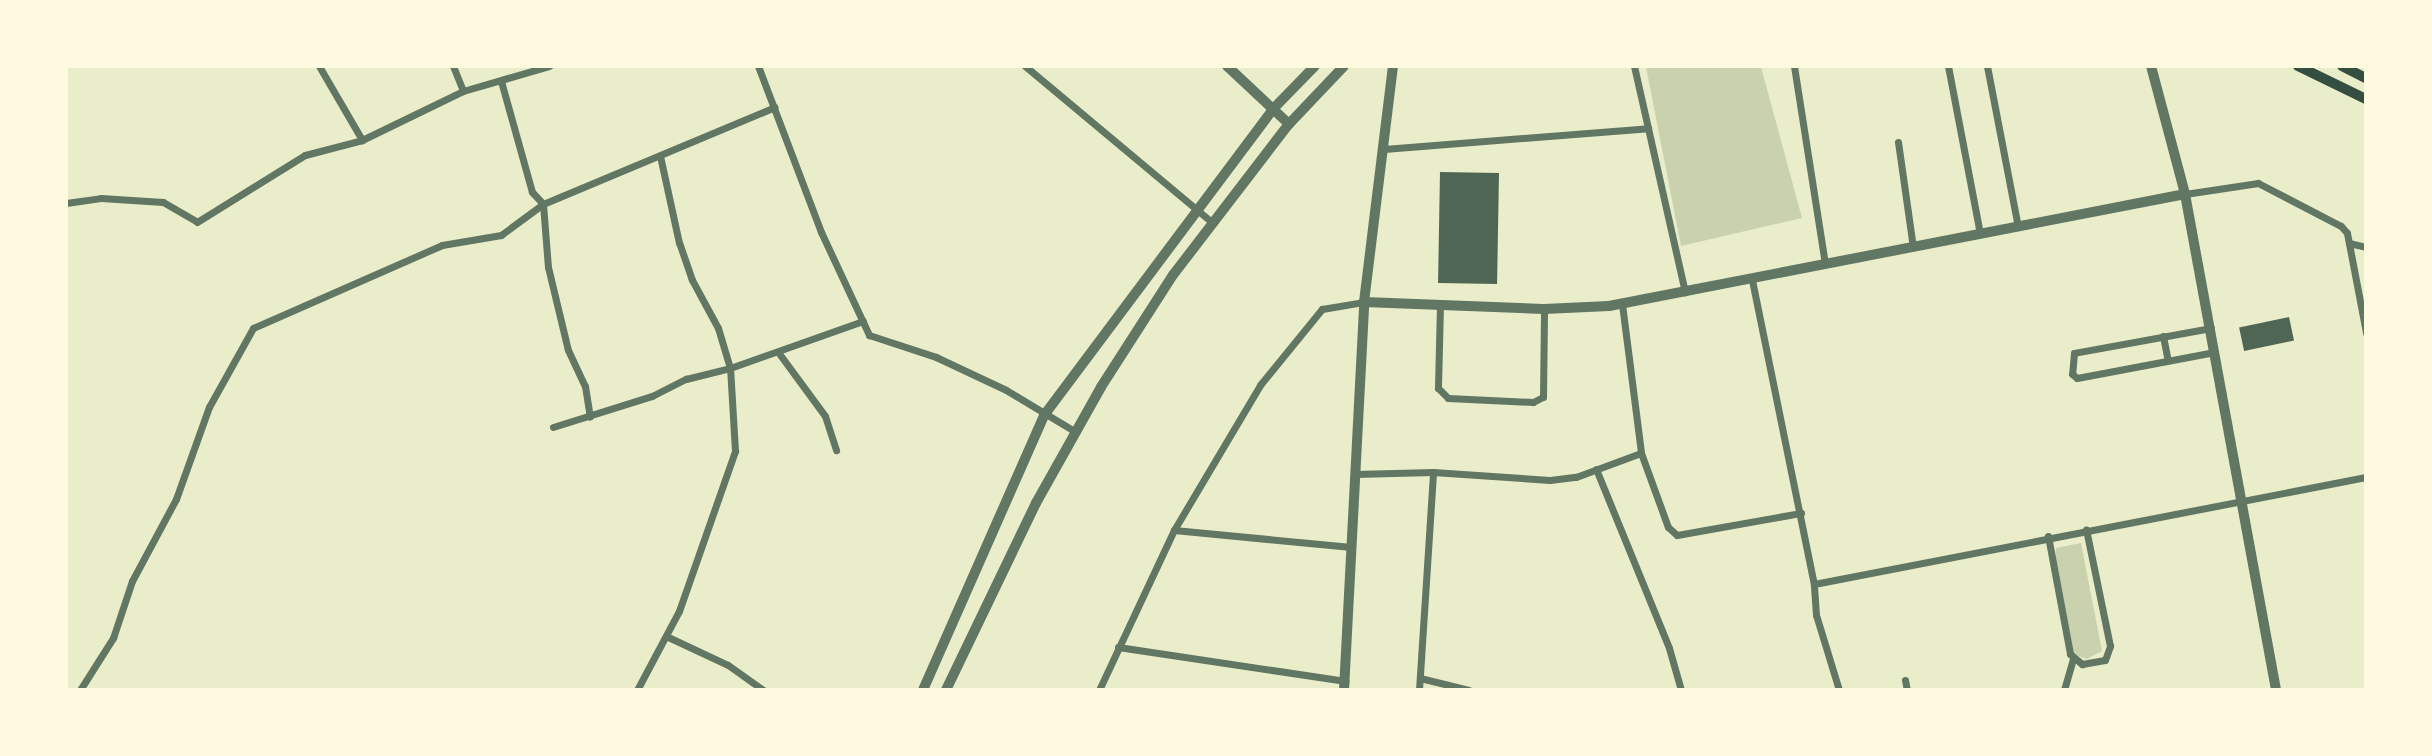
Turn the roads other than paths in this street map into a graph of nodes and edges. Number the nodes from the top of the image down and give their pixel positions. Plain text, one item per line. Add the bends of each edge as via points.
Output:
1 (319, 66) edge
2 (453, 66) edge
3 (549, 66) edge
4 (758, 66) edge
5 (1025, 66) edge
6 (1227, 66) edge
7 (1315, 66) edge
8 (1344, 66) edge
9 (1393, 66) edge
10 (1634, 66) edge
11 (1794, 66) edge
12 (1948, 66) edge
13 (1987, 66) edge
14 (2151, 66) edge
15 (2298, 66) edge
16 (2342, 66) edge
17 (2365, 78) edge
18 (501, 81) junction
19 (463, 91) junction
20 (2365, 99) edge
21 (775, 107) junction
22 (1273, 109) junction
23 (1289, 124) junction
24 (1648, 128) junction
25 (362, 140) junction
26 (1898, 142) dead end
27 (1384, 149) junction
28 (660, 156) junction
29 (2185, 194) junction
30 (66, 203) edge
31 (543, 204) junction
32 (1197, 209) junction
33 (1213, 223) junction
34 (2018, 227) junction
35 (1980, 234) junction
36 (2349, 243) junction
37 (1913, 247) junction
38 (2365, 247) edge
39 (1825, 263) junction
40 (1752, 280) junction
41 (1685, 292) junction
42 (1364, 302) junction
43 (1622, 304) junction
44 (1440, 305) junction
45 (1544, 309) junction
46 (863, 321) junction
47 (2210, 328) junction
48 (2365, 333) edge
49 (2163, 337) junction
50 (778, 352) junction
51 (2215, 352) junction
52 (2168, 361) junction
53 (730, 368) junction
54 (1045, 414) junction
55 (590, 417) junction
56 (552, 427) dead end
57 (1076, 432) junction
58 (836, 450) dead end
59 (1641, 453) junction
60 (1596, 469) junction
61 (1433, 472) junction
62 (1355, 474) junction
63 (2365, 477) edge
64 (2244, 503) junction
65 (1801, 513) junction
66 (2086, 529) junction
67 (1174, 530) junction
68 (2048, 536) junction
69 (1351, 547) junction
70 (1814, 584) junction
71 (666, 636) junction
72 (1118, 647) junction
73 (2073, 659) junction
74 (1420, 678) junction
75 (1905, 680) dead end
76 (1344, 685) edge
77 (80, 690) edge
78 (637, 690) edge
79 (763, 690) edge
80 (923, 690) edge
81 (946, 690) edge
82 (1099, 690) edge
83 (1419, 690) edge
84 (1469, 690) edge
85 (1681, 690) edge
86 (1839, 690) edge
87 (1907, 690) edge
88 (2064, 690) edge
89 (2276, 690) edge

1 - 25 street
2 - 19 street
3 - 18 street
4 - 21 street
5 - 32 street
6 - 22 street
7 - 22 street
8 - 23 street
9 - 27 street
10 - 24 street
11 - 39 street
12 - 35 street
13 - 34 street
14 - 29 street
15 - 20 main road
16 - 17 main road
18 - 19 street
18 - 31 street via 532,192
19 - 25 street
21 - 28 street
21 - 46 street via 821,232
22 - 23 street
22 - 32 street
23 - 33 street
24 - 27 street
24 - 41 street
25 - 30 street via 305,155 197,222 163,202 101,198
26 - 37 street
27 - 42 street via 1374,198
28 - 31 street
28 - 53 street via 679,243 692,280 718,328
29 - 34 street
29 - 36 street via 2258,183 2341,226
29 - 47 street
31 - 55 street via 548,267 568,350 585,386
31 - 77 street via 501,235 442,245 253,328 209,407 176,499 132,581 113,638
32 - 33 street
32 - 54 street
33 - 57 street via 1173,275
34 - 35 street
35 - 37 street
36 - 38 street
36 - 48 street
37 - 39 street
39 - 40 street
40 - 41 street
40 - 65 street
41 - 43 street
42 - 44 street
42 - 62 street
42 - 67 street via 1322,309 1300,331 1259,385
43 - 45 street
43 - 59 street
44 - 45 street
44 - 45 street via 1438,388 1448,398 1460,399 1533,401 1543,397
46 - 50 street
46 - 54 street via 869,335 936,357
47 - 49 street
47 - 51 street
49 - 52 street
49 - 52 street via 2074,353 2072,374 2077,378
50 - 53 street
50 - 58 street via 825,416
51 - 52 street
51 - 64 street
53 - 55 street via 687,379 652,397
53 - 71 street via 735,451
54 - 57 street
54 - 80 street
55 - 56 street
57 - 81 street
59 - 60 street
59 - 65 street via 1668,527 1677,536
60 - 61 street via 1550,480
60 - 85 street via 1669,648
61 - 62 street
61 - 74 street
62 - 69 street
63 - 64 street
64 - 66 street
64 - 89 street
65 - 70 street
66 - 68 street
66 - 73 street via 2110,652 2105,660 2082,664
67 - 69 street
67 - 72 street
68 - 70 street via 1896,571
68 - 73 street
69 - 76 street
70 - 86 street via 1816,615
71 - 78 street
71 - 79 street via 728,665
72 - 76 street
72 - 82 street
73 - 88 street
74 - 83 street
74 - 84 street
75 - 87 street

